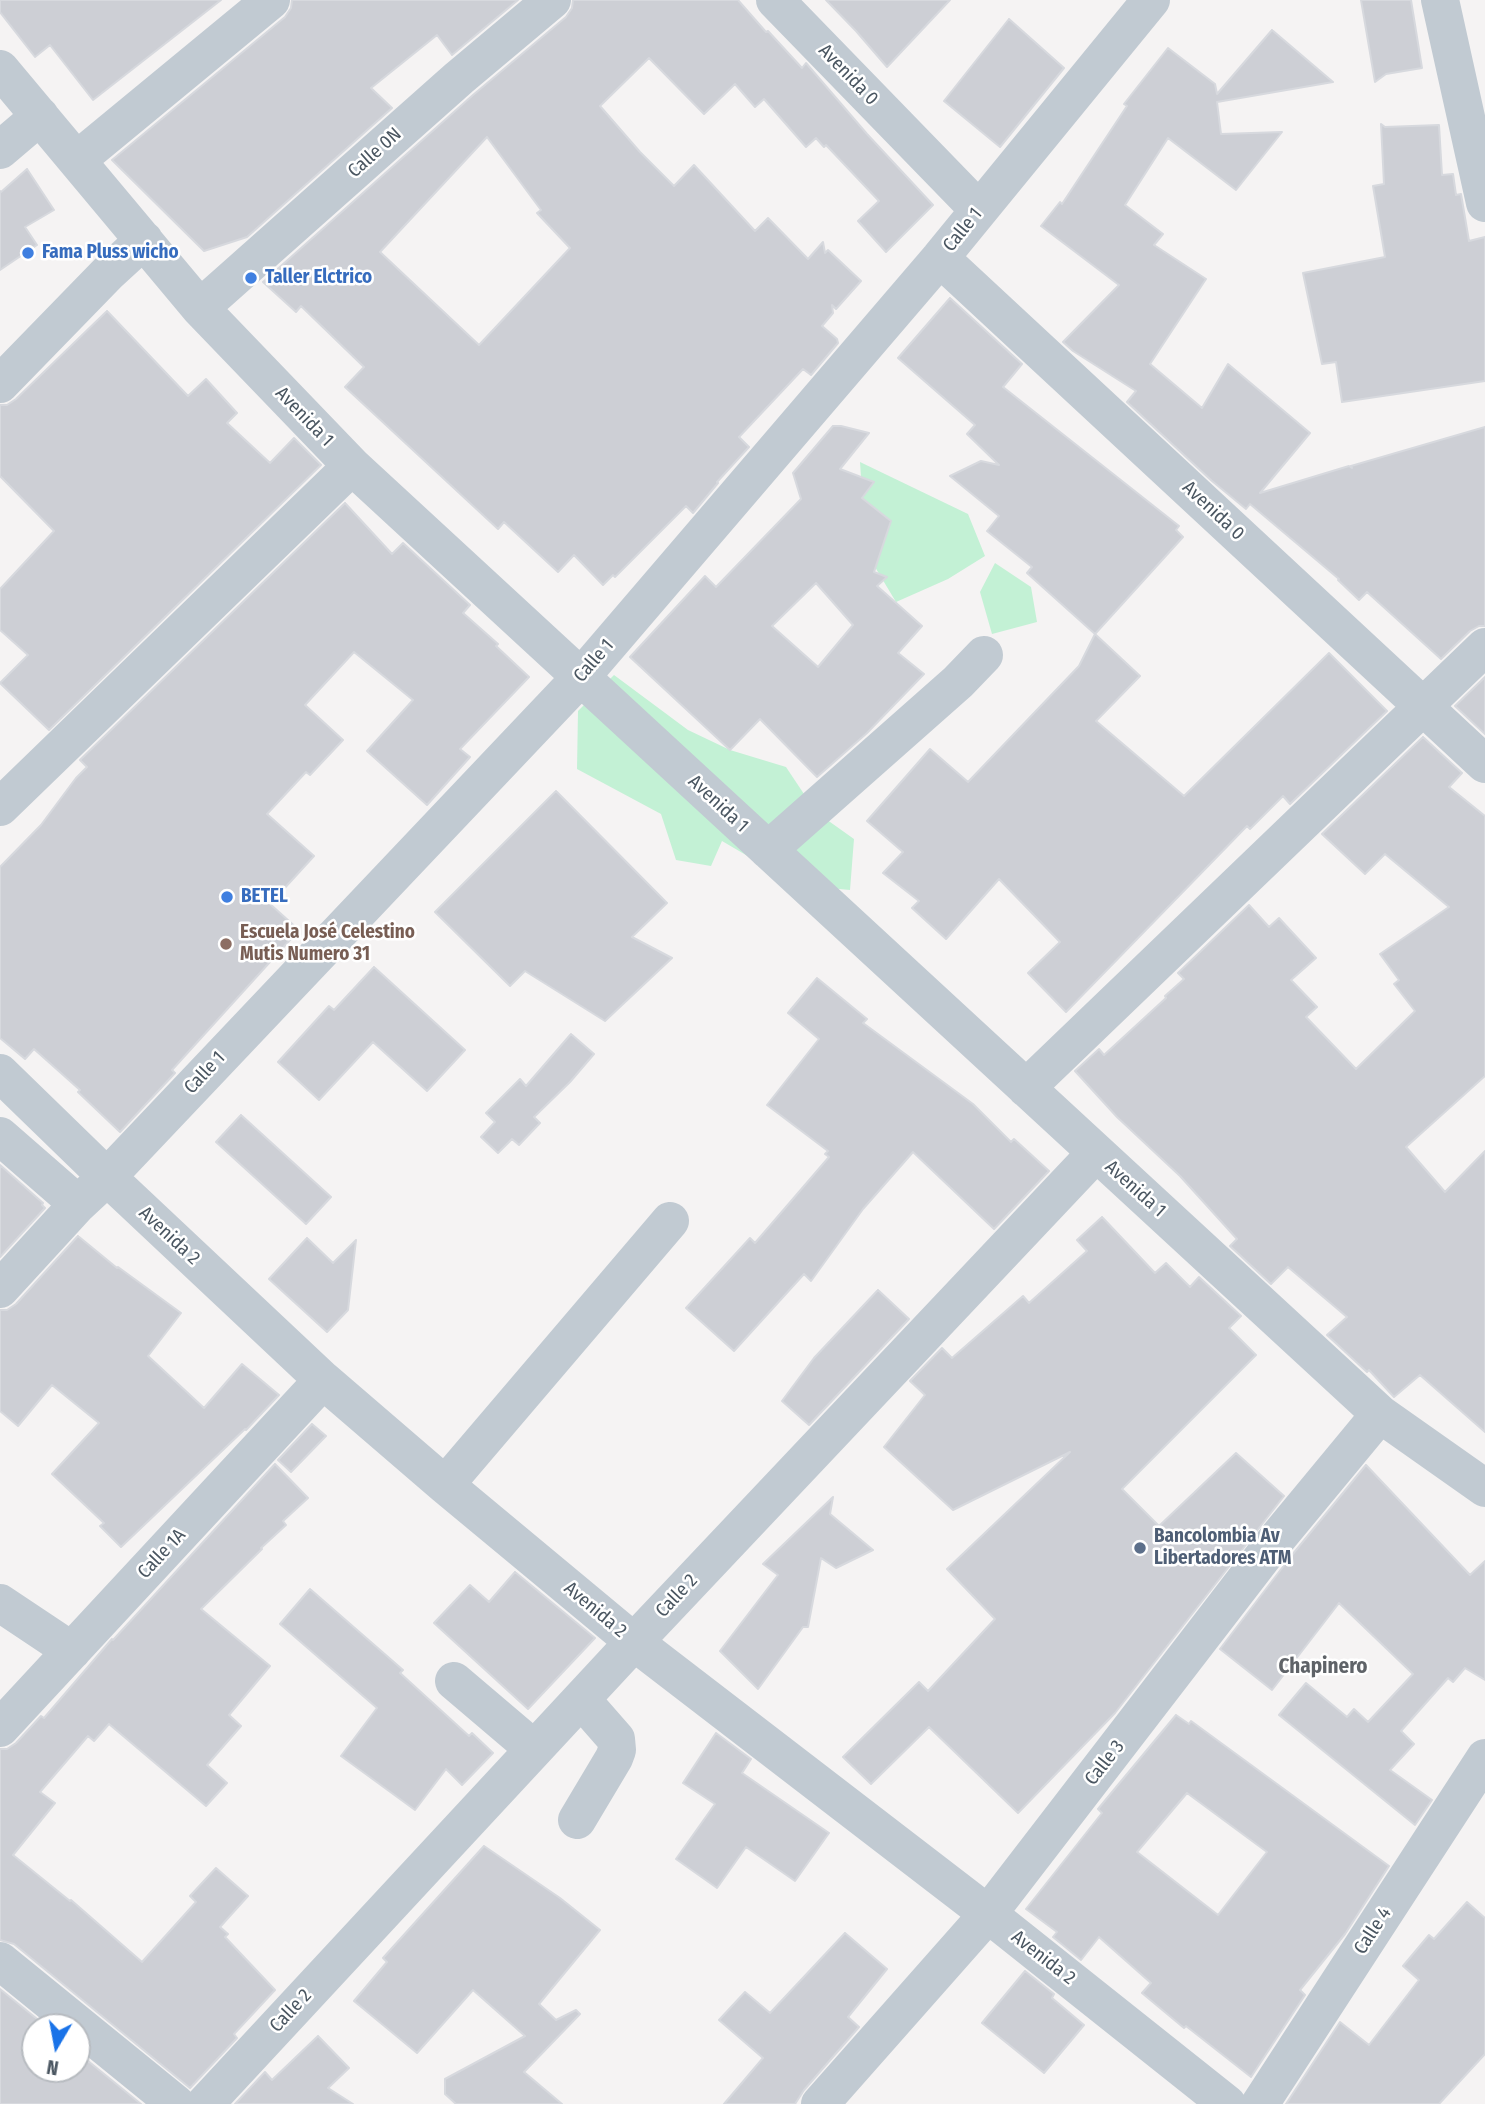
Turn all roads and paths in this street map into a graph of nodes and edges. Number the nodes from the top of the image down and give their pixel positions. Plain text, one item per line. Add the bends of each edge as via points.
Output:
1 (271, 0) edge
2 (552, 0) edge
3 (775, 0) edge
4 (1151, 0) edge
5 (1440, 0) edge
6 (0, 69) edge
7 (40, 116) junction
8 (0, 150) edge
9 (77, 160) junction
10 (1485, 203) edge
11 (979, 210) junction
12 (144, 240) junction
13 (940, 258) junction
14 (200, 308) junction
15 (0, 384) edge
16 (352, 466) junction
17 (1485, 648) edge
18 (984, 655) dead end
19 (581, 677) junction
20 (1422, 706) junction
21 (1485, 764) edge
22 (0, 807) edge
23 (768, 850) junction
24 (0, 1073) edge
25 (1026, 1088) junction
26 (0, 1136) edge
27 (1096, 1153) junction
28 (107, 1177) junction
29 (78, 1204) junction
30 (670, 1221) dead end
31 (0, 1289) edge
32 (323, 1380) junction
33 (1380, 1414) junction
34 (445, 1485) junction
35 (1485, 1488) edge
36 (0, 1603) edge
37 (634, 1642) junction
38 (72, 1651) junction
39 (454, 1681) dead end
40 (581, 1699) junction
41 (0, 1728) edge
42 (534, 1749) junction
43 (1485, 1758) edge
44 (577, 1820) dead end
45 (988, 1914) junction
46 (0, 1961) edge
47 (176, 2104) edge
48 (205, 2104) edge
49 (820, 2104) edge
50 (1227, 2104) edge
51 (1260, 2104) edge

1 - 9 street
2 - 14 street, Calle 0N
3 - 11 street, Avenida 0
4 - 11 street, Calle 1
5 - 10 street
6 - 7 street, Avenida 1
7 - 8 street
7 - 9 street, Avenida 1
9 - 12 street, Avenida 1
11 - 13 street, Calle 1
12 - 14 street, Avenida 1
12 - 15 street
13 - 19 street, Calle 1
13 - 20 street, Avenida 0
14 - 16 street, Avenida 1
16 - 19 street, Avenida 1
16 - 22 street
17 - 20 street
18 - 23 street
19 - 23 street, Avenida 1
19 - 28 street, Calle 1
20 - 21 street, Avenida 0
20 - 25 street
23 - 25 street, Avenida 1
24 - 28 street, Avenida 2
25 - 27 street, Avenida 1
26 - 29 street
27 - 33 street, Avenida 1
27 - 37 street, Calle 2
28 - 29 street, Calle 1
28 - 32 street, Avenida 2
29 - 31 street, Calle 1
30 - 34 street
32 - 34 street, Avenida 2
32 - 38 street, Calle 1A
33 - 35 street, Avenida 1
33 - 45 street, Calle 3 via 1275,1541
34 - 37 street, Avenida 2
36 - 38 street
37 - 40 street, Calle 2
37 - 45 street, Avenida 2
38 - 41 street, Calle 1A
39 - 42 street
40 - 42 street, Calle 2
40 - 44 street via 616,1739 617,1750
42 - 48 street, Calle 2
43 - 51 street, Calle 4
45 - 49 street, Calle 3
45 - 50 street, Avenida 2
46 - 47 street

